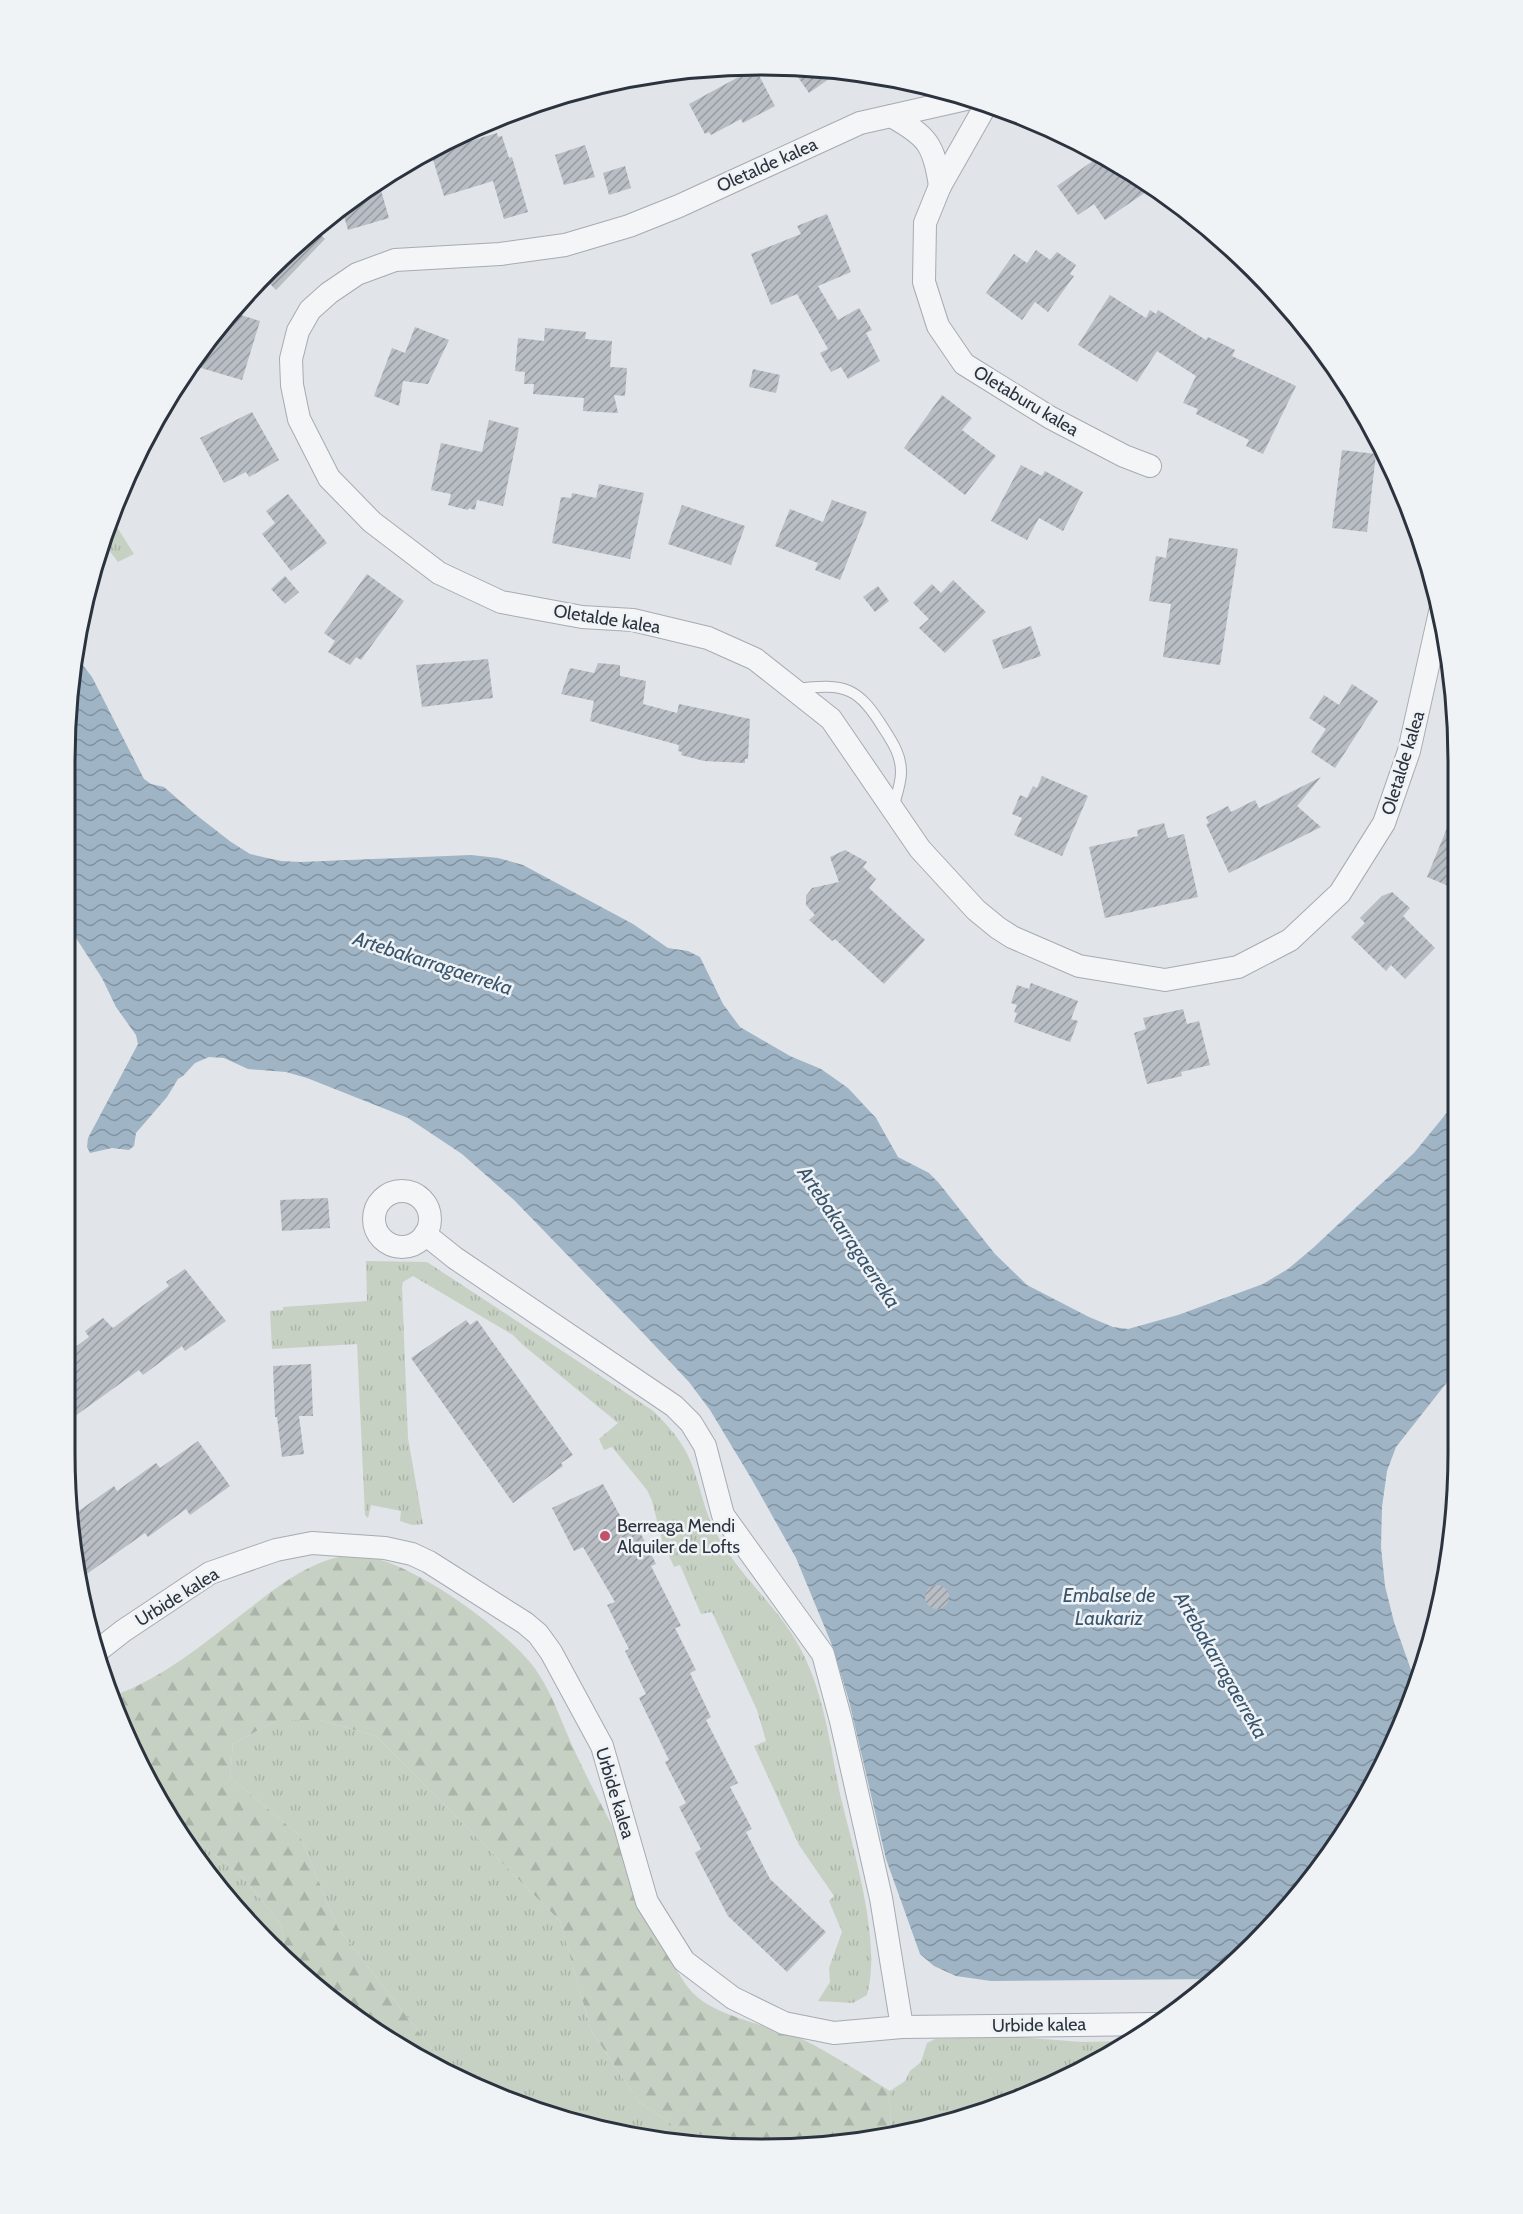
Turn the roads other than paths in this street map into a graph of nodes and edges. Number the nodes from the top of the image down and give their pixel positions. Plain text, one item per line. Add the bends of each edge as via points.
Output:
1 (952, 102) edge
2 (982, 111) edge
3 (891, 116) junction
4 (940, 186) junction
5 (1150, 466) dead end
6 (1436, 632) edge
7 (793, 690) junction
8 (893, 809) junction
9 (425, 1234) dead end
10 (103, 1647) edge
11 (1141, 2024) edge
12 (902, 2027) junction

1 - 3 street, Oletalde kalea
2 - 4 street, Oletaburu kalea
3 - 4 street via 925,138 936,159
3 - 7 street, Oletalde kalea via 860,123 629,226 565,245 500,254 395,260 357,274 310,310 298,330 291,359 299,419 329,478 372,522 439,573 501,602 582,617 633,620 708,638 755,659
4 - 5 street, Oletaburu kalea via 926,223 924,282 938,326 964,364 1051,418
6 - 8 street, Oletalde kalea via 1409,752 1384,823 1340,894 1290,940 1238,967 1165,980 1079,966 1042,951 1012,937 976,910 920,849
7 - 8 street, Oletalde kalea via 831,719
7 - 8 lane via 828,686 855,692 864,700 900,756 902,774
9 - 12 street via 674,1406 691,1423 705,1446 723,1515 823,1654 881,1898
10 - 12 street, Urbide kalea via 210,1573 276,1550 312,1543 348,1545 385,1548 429,1562 525,1623 551,1652 603,1746 647,1902 684,1961 732,1998 784,2023 834,2033
11 - 12 street, Urbide kalea

